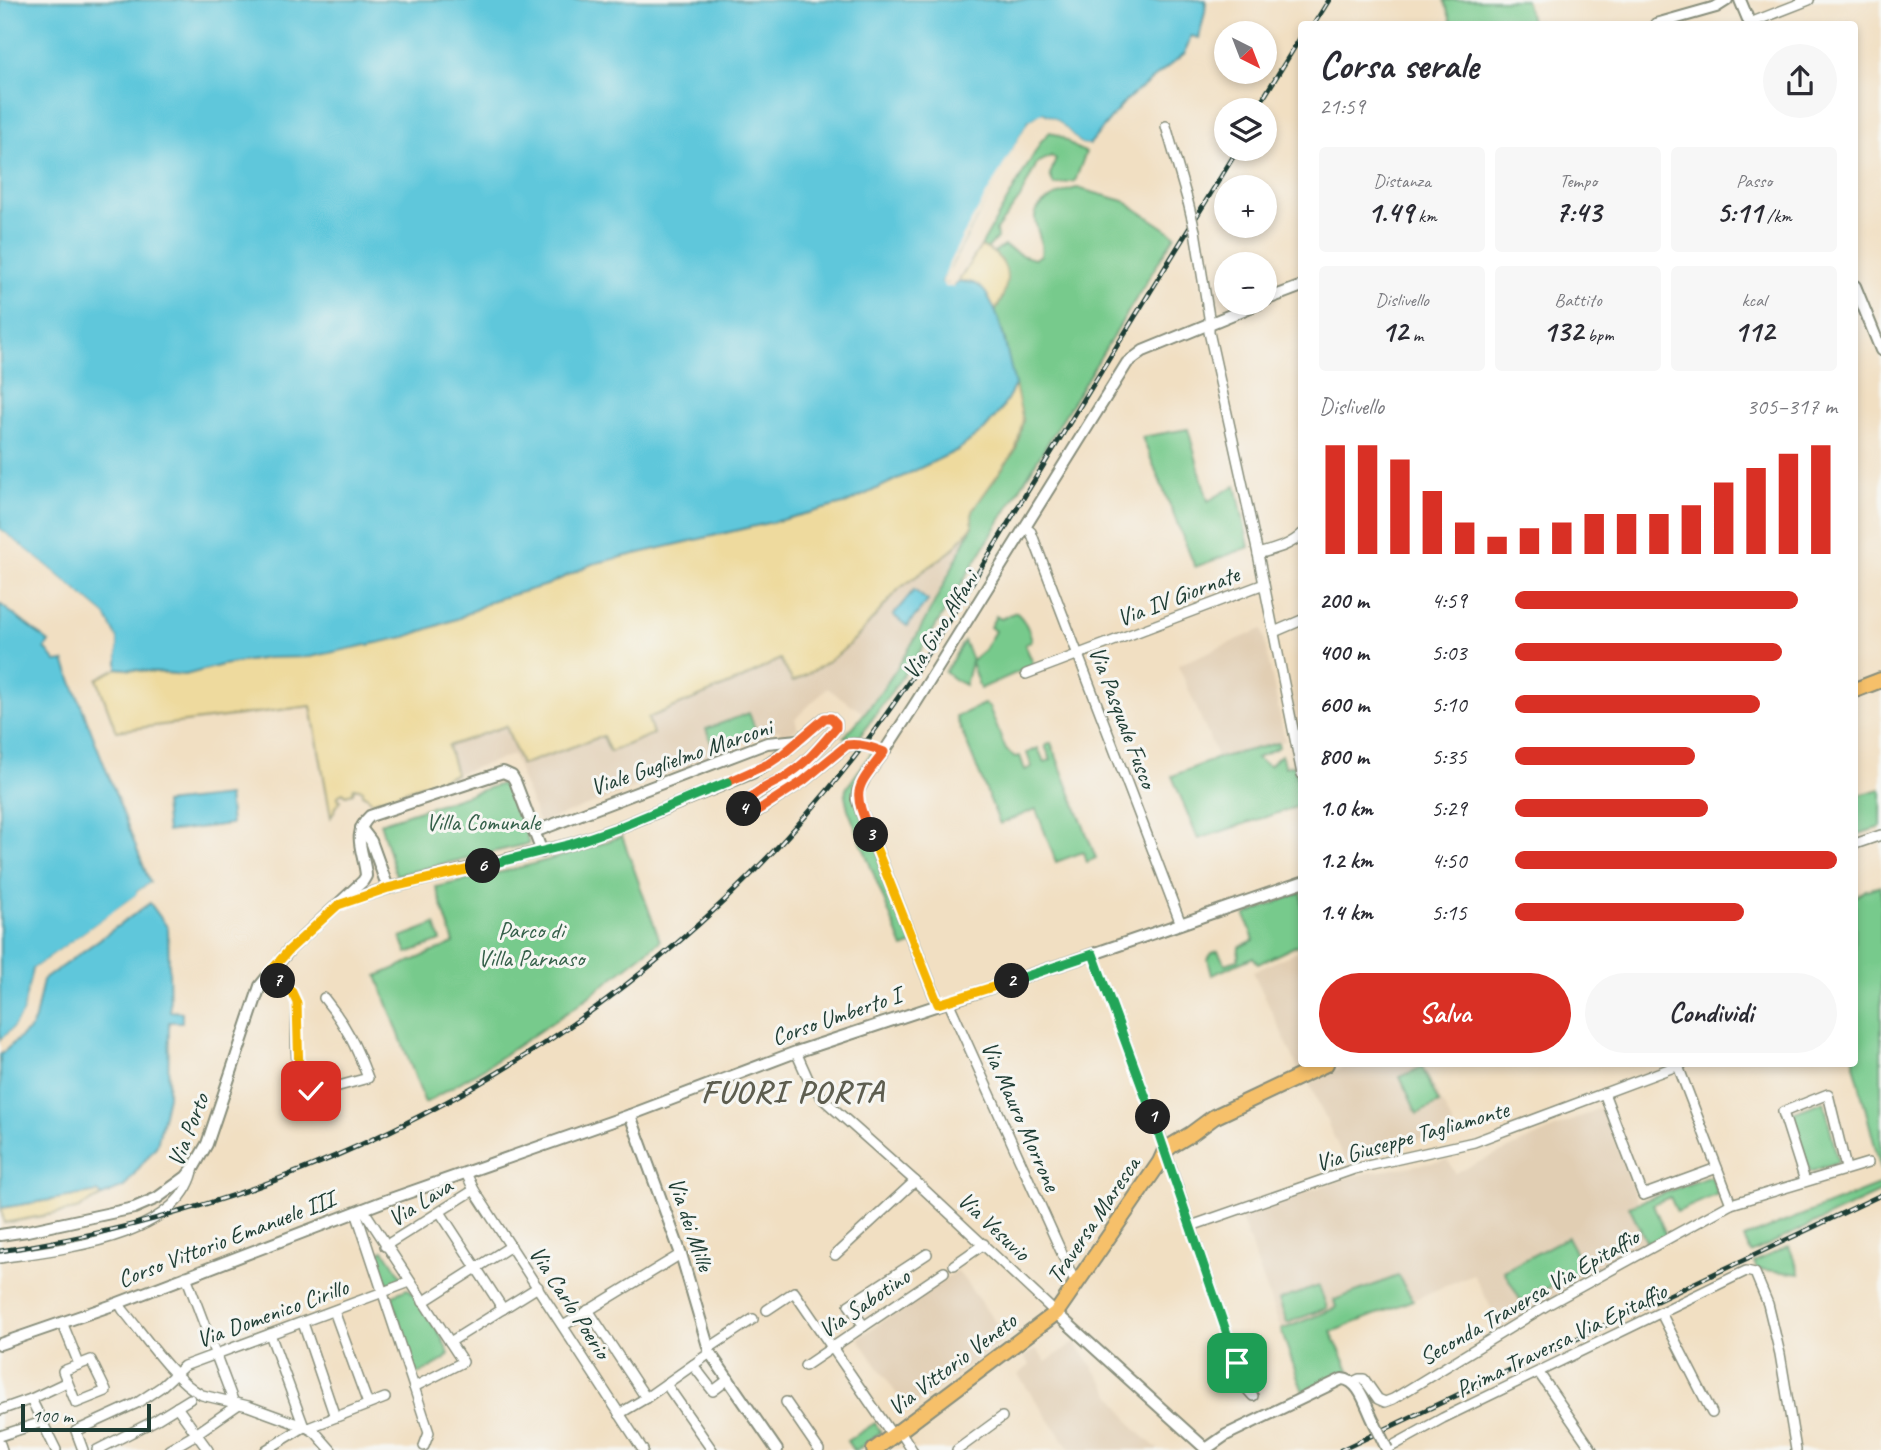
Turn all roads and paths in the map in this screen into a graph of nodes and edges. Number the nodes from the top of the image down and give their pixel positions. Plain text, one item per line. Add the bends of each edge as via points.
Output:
1 (1727, 0) edge
2 (1809, 0) edge
3 (1741, 2) edge
4 (1716, 7) junction
5 (1667, 21) edge
6 (1749, 21) edge
7 (1757, 21) edge
8 (1166, 126) dead end
9 (1298, 288) edge
10 (1277, 295) edge
11 (1858, 298) edge
12 (1230, 315) edge
13 (1208, 324) junction
14 (1881, 350) edge
15 (1025, 527) junction
16 (1298, 538) edge
17 (1258, 554) junction
18 (1264, 584) junction
19 (1298, 622) edge
20 (1274, 632) junction
21 (1079, 655) junction
22 (1026, 674) dead end
23 (1881, 680) edge
24 (1858, 689) edge
25 (800, 740) junction
26 (884, 752) junction
27 (1298, 754) edge
28 (670, 780) junction
29 (658, 785) junction
30 (679, 803) junction
31 (667, 808) junction
32 (361, 828) junction
33 (534, 832) junction
34 (1881, 835) edge
35 (1858, 843) edge
36 (542, 852) junction
37 (1298, 883) edge
38 (388, 888) junction
39 (338, 905) junction
40 (1181, 924) junction
41 (1093, 954) junction
42 (269, 973) junction
43 (324, 998) dead end
44 (943, 1003) junction
45 (796, 1052) junction
46 (1320, 1067) edge
47 (1675, 1067) edge
48 (1681, 1067) edge
49 (1604, 1093) junction
50 (630, 1115) junction
51 (1165, 1151) junction
52 (1868, 1163) dead end
53 (194, 1167) junction
54 (1717, 1168) junction
55 (1846, 1168) junction
56 (466, 1173) junction
57 (915, 1181) junction
58 (1805, 1181) junction
59 (474, 1190) junction
60 (166, 1192) junction
61 (173, 1203) junction
62 (1731, 1205) junction
63 (359, 1210) junction
64 (440, 1212) junction
65 (1191, 1226) junction
66 (0, 1235) edge
67 (984, 1244) junction
68 (385, 1246) junction
69 (511, 1246) junction
70 (681, 1254) junction
71 (927, 1254) dead end
72 (835, 1255) dead end
73 (0, 1258) edge
74 (954, 1265) dead end
75 (477, 1269) junction
76 (944, 1272) dead end
77 (186, 1276) junction
78 (410, 1282) junction
79 (1078, 1283) junction
80 (538, 1287) junction
81 (384, 1293) junction
82 (423, 1302) junction
83 (119, 1303) junction
84 (503, 1309) junction
85 (588, 1310) junction
86 (767, 1310) dead end
87 (334, 1311) junction
88 (1056, 1313) junction
89 (1661, 1313) junction
90 (753, 1319) dead end
91 (62, 1322) junction
92 (303, 1322) junction
93 (563, 1326) junction
94 (864, 1326) junction
95 (270, 1334) junction
96 (450, 1342) junction
97 (0, 1343) edge
98 (831, 1348) junction
99 (710, 1350) junction
100 (216, 1354) junction
101 (79, 1364) junction
102 (693, 1365) junction
103 (806, 1366) dead end
104 (1539, 1373) junction
105 (175, 1374) junction
106 (729, 1379) junction
107 (67, 1382) junction
108 (1353, 1382) junction
109 (666, 1384) junction
110 (414, 1387) junction
111 (1253, 1395) dead end
112 (385, 1398) dead end
113 (646, 1398) junction
114 (31, 1399) junction
115 (190, 1399) dead end
116 (786, 1402) dead end
117 (236, 1403) junction
118 (368, 1404) junction
119 (177, 1407) junction
120 (0, 1410) edge
121 (1712, 1413) dead end
122 (619, 1414) junction
123 (335, 1417) junction
124 (1002, 1417) dead end
125 (42, 1422) junction
126 (306, 1427) junction
127 (196, 1433) junction
128 (896, 1434) junction
129 (0, 1436) edge
130 (0, 1444) edge
131 (328, 1447) edge
132 (422, 1449) edge
133 (1387, 1449) edge
134 (2, 1450) edge
135 (55, 1450) edge
136 (83, 1450) edge
137 (97, 1450) edge
138 (169, 1450) edge
139 (208, 1450) edge
140 (265, 1450) edge
141 (315, 1450) edge
142 (643, 1450) edge
143 (712, 1450) edge
144 (777, 1450) edge
145 (819, 1450) edge
146 (874, 1450) edge
147 (912, 1450) edge
148 (957, 1450) edge
149 (1206, 1450) edge
150 (1592, 1450) edge
151 (1796, 1450) edge

1 - 4 street
2 - 7 street
3 - 4 street
3 - 6 street
4 - 5 street
8 - 13 street, bridge via 1195,232
9 - 10 street
11 - 14 street
12 - 13 street, Via Gino Alfani
13 - 15 street, Via Gino Alfani via 1143,351 1127,363
13 - 17 street
15 - 21 street, Via Pasquale Fusco via 1031,532
15 - 26 street, Via Gino Alfani
16 - 17 street
17 - 18 street
18 - 20 street
18 - 21 street, Via IV Giornate
19 - 20 street
20 - 27 street
21 - 22 street, Via IV Giornate
21 - 40 street, Via Pasquale Fusco
23 - 24 main road
25 - 26 street, bridge via 825,718 836,723 800,766 745,804 747,813 794,788 847,745
25 - 28 street, Viale Guglielmo Marconi via 767,743
25 - 30 street, Viale Guglielmo Marconi via 768,764
26 - 44 street, Via Gino Alfani via 865,777 857,799
28 - 29 street, Viale Guglielmo Marconi
28 - 30 street
29 - 31 street
29 - 33 street, Viale Guglielmo Marconi
30 - 31 street, Viale Guglielmo Marconi
31 - 36 street, Viale Guglielmo Marconi
32 - 33 street via 370,816 503,772 515,780
32 - 38 street via 371,841
32 - 39 street via 359,847 366,876
33 - 36 street
34 - 35 street
36 - 38 street, Viale Guglielmo Marconi
37 - 40 street, Corso Umberto I
38 - 39 street, Viale Guglielmo Marconi
39 - 42 street, Viale Guglielmo Marconi
40 - 41 street, Corso Umberto I
41 - 44 street, Corso Umberto I
41 - 51 street
42 - 43 street via 295,996 299,1074 304,1086 317,1092 368,1078 356,1045
42 - 53 street, Via Porto via 254,1000 213,1129
44 - 45 street, Corso Umberto I
44 - 79 street, Via Mauro Morrone
45 - 50 street, Corso Umberto I
45 - 57 street, Via Vesuvio via 815,1090
46 - 51 main road via 1214,1118
47 - 49 street, Via Giuseppe Tagliamonte
48 - 54 street
49 - 54 street via 1643,1195
49 - 65 street, Via Giuseppe Tagliamonte via 1474,1142 1354,1169
50 - 56 street, Corso Umberto I
50 - 70 street, Via dei Mille
51 - 65 street
51 - 79 main road, Traversa Maresca
52 - 55 street
53 - 60 street
53 - 61 street, Via Porto via 192,1180
54 - 62 street
55 - 58 street
55 - 58 street via 1828,1094 1783,1112
56 - 59 street, Via Carlo Poerio
56 - 63 street, Corso Vittorio Emanuele III
57 - 67 street, Via Vesuvio
57 - 72 street
58 - 62 street
59 - 64 street, Via Lava
59 - 69 street, Via Carlo Poerio
60 - 61 street via 174,1198
60 - 66 street via 134,1208
61 - 73 street, Via Porto via 130,1232
62 - 108 street, Seconda Traversa Via Epitaffio via 1549,1304 1393,1399 1378,1399 1364,1379
63 - 68 street
63 - 77 street, Corso Vittorio Emanuele III
63 - 81 street
64 - 68 street, Via Lava
64 - 75 street
65 - 111 street via 1245,1387
67 - 74 street
67 - 88 street, Via Vesuvio
68 - 78 street
69 - 75 street
69 - 80 street, Via Carlo Poerio
70 - 85 street
70 - 99 street, Via dei Mille
71 - 94 street via 849,1305
75 - 82 street
75 - 84 street
76 - 94 street, Via Sabotino
77 - 83 street, Corso Vittorio Emanuele III
77 - 100 street
78 - 81 street, Via Domenico Cirillo
78 - 82 street
79 - 88 main road, Traversa Maresca
80 - 84 street
80 - 93 street, Via Carlo Poerio
81 - 87 street, Via Domenico Cirillo
81 - 110 street
82 - 96 street
83 - 91 street, Corso Vittorio Emanuele III
83 - 105 street
84 - 96 street
85 - 93 street
85 - 113 street
86 - 98 street via 794,1292
87 - 92 street, Via Domenico Cirillo
87 - 118 street
88 - 128 main road, Via Vittorio Veneto
88 - 149 street, Via Vesuvio
89 - 104 street, Prima Traversa Via Epitaffio
89 - 121 street
89 - 151 street, Prima Traversa Via Epitaffio via 1735,1275 1755,1273 1780,1354
90 - 99 street
91 - 97 street, Corso Vittorio Emanuele III
91 - 101 street
92 - 95 street, Via Domenico Cirillo
92 - 123 street
93 - 122 street, Via Carlo Poerio
94 - 98 street, Via Sabotino
95 - 100 street, Via Domenico Cirillo
95 - 126 street
96 - 110 street via 463,1362
98 - 103 street, Via Sabotino
98 - 128 street
99 - 102 street
99 - 106 street, Via dei Mille
100 - 105 street, Via Domenico Cirillo
100 - 117 street
101 - 107 street via 62,1371
101 - 107 street via 91,1360 106,1391 76,1403
102 - 106 street via 713,1391
102 - 109 street
104 - 133 street, Prima Traversa Via Epitaffio
104 - 150 street
105 - 117 street via 202,1395
105 - 136 street, Via Domenico Cirillo via 137,1403 76,1432
106 - 144 street, Via dei Mille
107 - 114 street
108 - 133 street, bridge
108 - 149 street via 1336,1381
109 - 113 street
109 - 143 street
110 - 132 street via 429,1433
112 - 118 street
113 - 122 street
114 - 120 street
114 - 125 street
115 - 119 street
116 - 145 street
117 - 126 street
117 - 127 street
118 - 123 street
119 - 127 street
119 - 137 street
122 - 142 street, Via Carlo Poerio
123 - 126 street
124 - 148 street
125 - 129 street
125 - 135 street
126 - 131 street
126 - 140 street
127 - 138 street
127 - 139 street
128 - 146 main road, Via Vittorio Veneto
128 - 147 street
130 - 134 street
131 - 141 street

